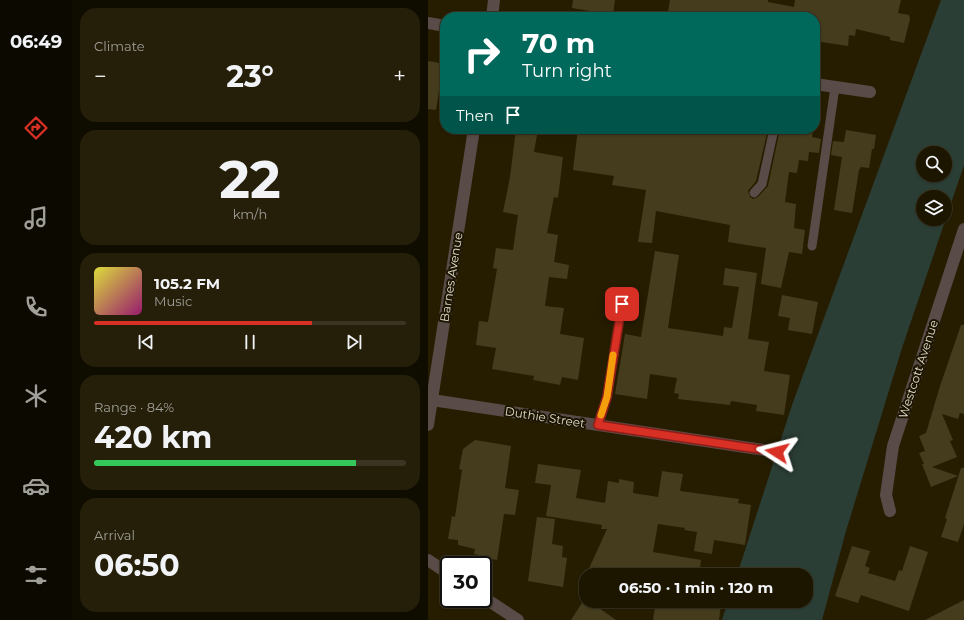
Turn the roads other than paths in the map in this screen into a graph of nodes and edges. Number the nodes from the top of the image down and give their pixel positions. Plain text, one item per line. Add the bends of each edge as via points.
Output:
1 (494, 0) edge
2 (493, 12) edge
3 (428, 23) edge
4 (440, 25) edge
5 (820, 85) edge
6 (836, 87) junction
7 (870, 92) dead end
8 (473, 134) edge
9 (773, 134) edge
10 (754, 193) dead end
11 (964, 229) edge
12 (812, 246) dead end
13 (622, 304) dead end
14 (432, 400) junction
15 (428, 425) edge
16 (598, 425) junction
17 (777, 452) dead end
18 (890, 511) dead end
19 (428, 560) edge
20 (440, 568) edge
21 (492, 603) edge
22 (518, 620) edge

1 - 2 street
3 - 4 street
5 - 6 street
6 - 7 street
6 - 12 lane
8 - 14 street, Barnes Avenue
9 - 10 lane via 762,184
11 - 18 street, Westcott Avenue via 893,446 886,495
13 - 16 lane via 607,397
14 - 15 street, Barnes Avenue
14 - 16 street, Duthie Street
16 - 17 street, Duthie Street
19 - 20 street
21 - 22 street

